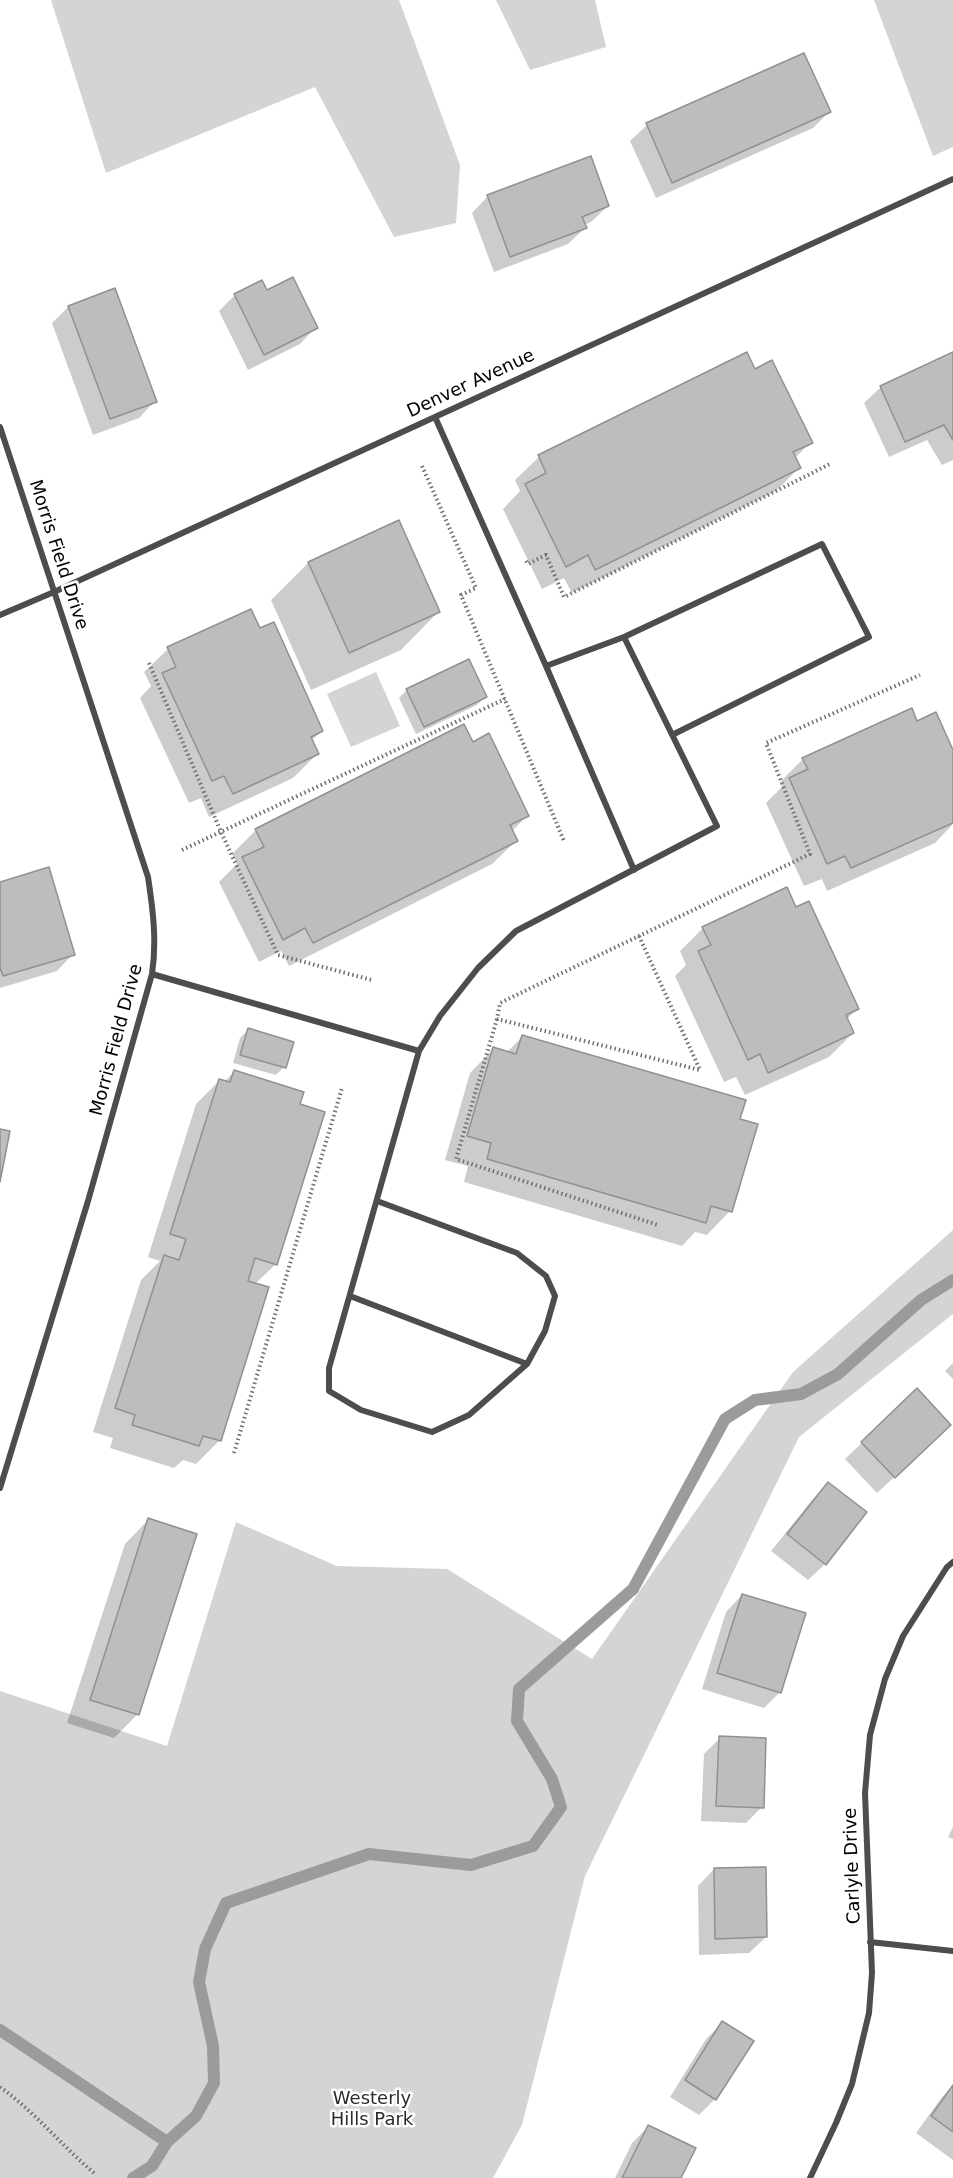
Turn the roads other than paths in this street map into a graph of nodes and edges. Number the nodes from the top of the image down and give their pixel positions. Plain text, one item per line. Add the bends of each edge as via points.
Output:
1 (953, 179) edge
2 (435, 417) junction
3 (0, 428) edge
4 (54, 592) junction
5 (0, 615) edge
6 (624, 637) junction
7 (546, 666) junction
8 (674, 734) junction
9 (634, 870) junction
10 (152, 974) junction
11 (419, 1052) junction
12 (377, 1201) junction
13 (350, 1296) junction
14 (527, 1364) junction
15 (0, 1488) edge
16 (953, 1562) edge
17 (870, 1942) junction
18 (953, 1951) edge
19 (810, 2178) edge

1 - 2 street, Denver Avenue
2 - 4 street, Denver Avenue
2 - 7 street
3 - 4 street, Morris Field Drive
4 - 5 street, Denver Avenue
4 - 10 street, Morris Field Drive via 148,877 155,952
6 - 7 street
6 - 8 street
6 - 8 street via 822,544 869,637
7 - 9 street
8 - 9 street via 717,826
9 - 11 street via 516,931 477,968
10 - 11 street
10 - 15 street, Morris Field Drive
11 - 12 street
12 - 13 street
12 - 14 street via 517,1253 546,1276 555,1296 545,1331
13 - 14 street
13 - 14 street via 329,1368 329,1391 361,1410 432,1432 469,1415
16 - 17 street, Carlyle Drive via 903,1636 885,1679 870,1735 865,1793
17 - 18 street
17 - 19 street, Carlyle Drive via 869,2013 852,2084

